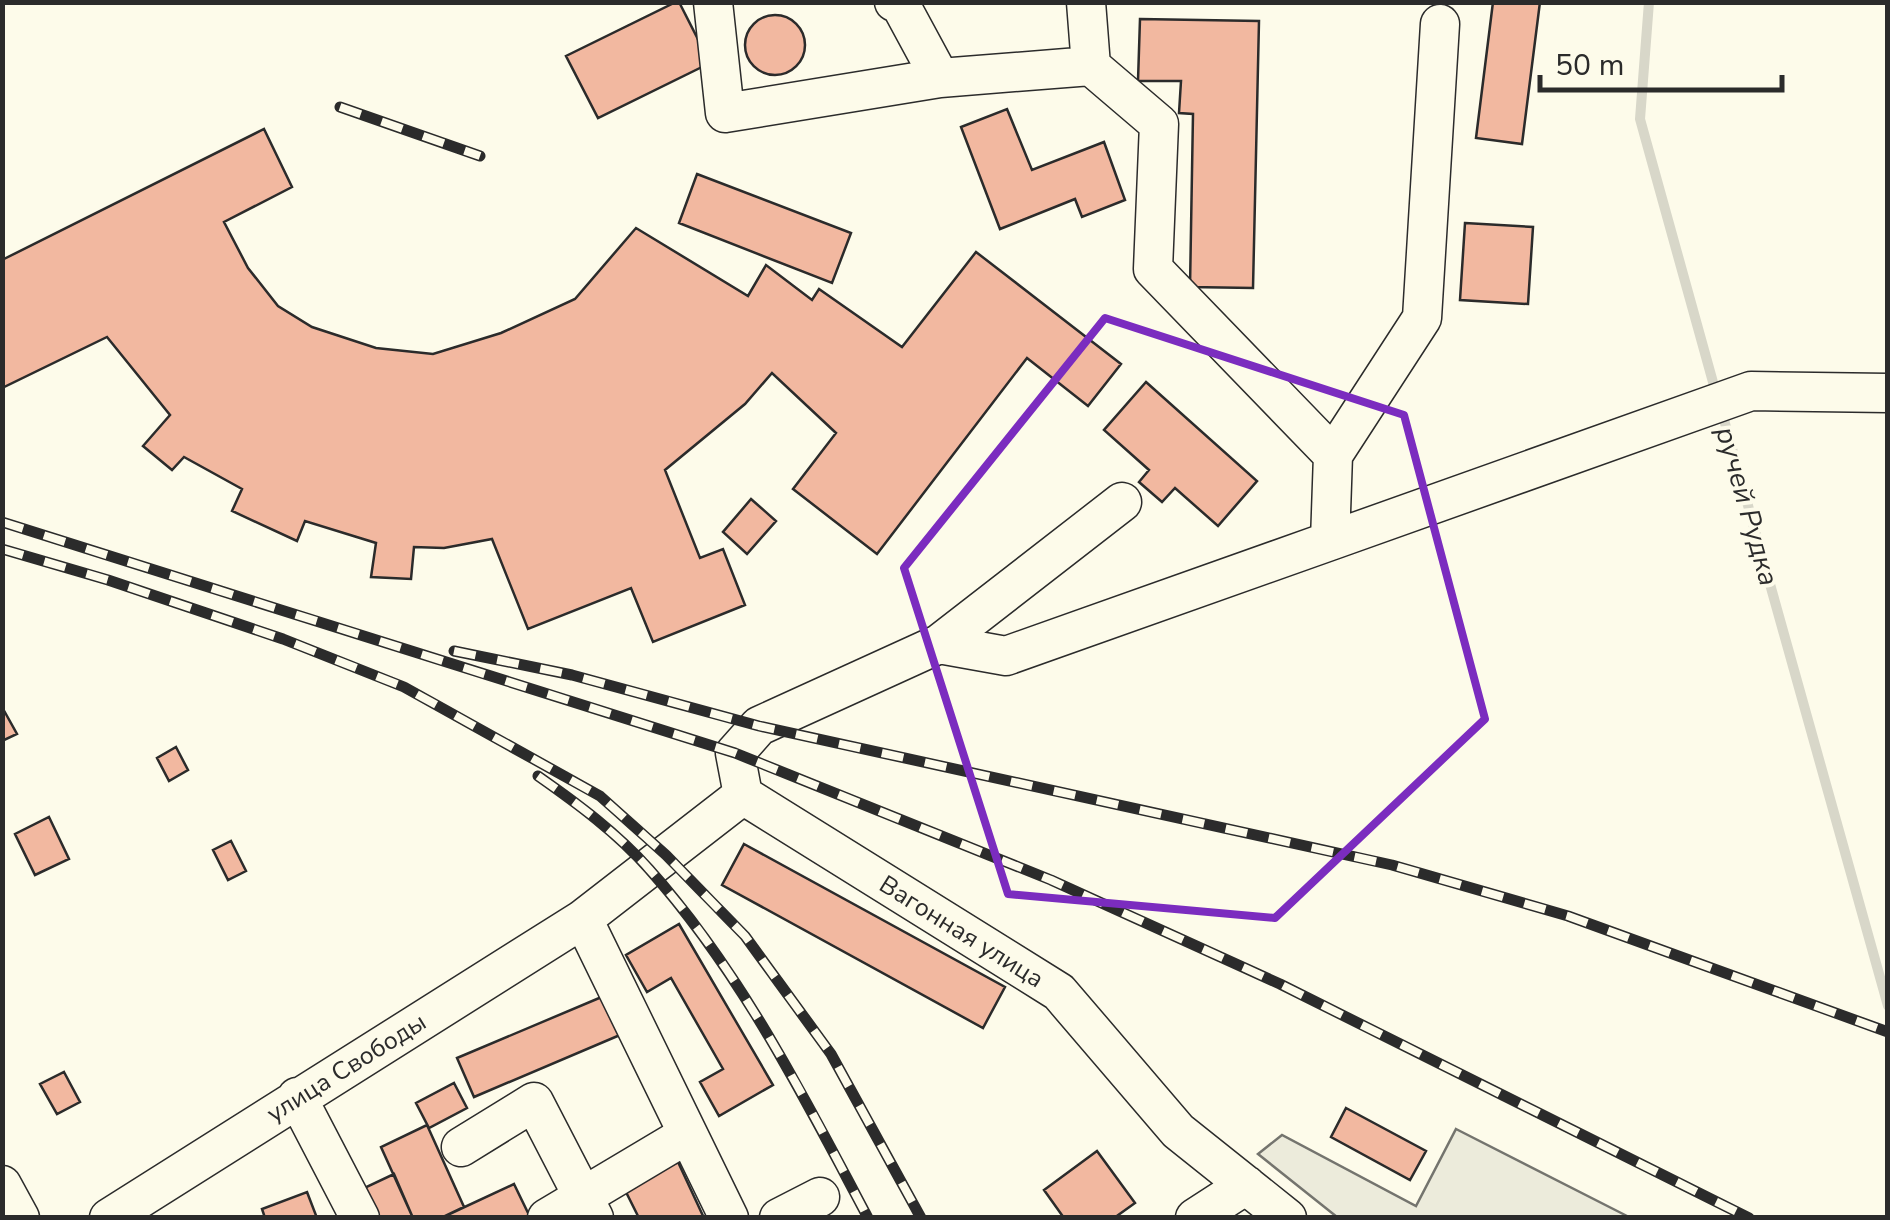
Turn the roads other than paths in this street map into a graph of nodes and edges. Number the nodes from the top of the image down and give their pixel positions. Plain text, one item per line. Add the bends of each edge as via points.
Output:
1 (713, 2) edge
2 (894, 2) edge
3 (1086, 2) edge
4 (1440, 24) dead end
5 (1091, 66) junction
6 (940, 78) junction
7 (1888, 393) edge
8 (1333, 456) junction
9 (1122, 502) dead end
10 (1330, 541) junction
11 (939, 644) junction
12 (743, 795) junction
13 (583, 919) junction
14 (298, 1097) junction
15 (688, 1134) junction
16 (461, 1147) dead end
17 (2, 1185) edge
18 (1246, 1185) junction
19 (820, 1197) dead end
20 (588, 1207) edge
21 (20, 1218) edge
22 (110, 1218) edge
23 (360, 1218) edge
24 (547, 1218) edge
25 (729, 1218) edge
26 (778, 1218) edge
27 (1196, 1218) edge
28 (1287, 1218) edge

1 - 6 street via 724,113
2 - 6 street
3 - 5 street
4 - 8 street via 1422,318
5 - 6 street
5 - 8 street via 1159,124 1152,270
7 - 10 street via 1751,390
8 - 10 street
9 - 11 street
10 - 11 street via 1006,656
11 - 12 street via 759,726 735,754
12 - 13 street, улица Свободы
12 - 18 street, Вагонная улица via 1059,992 1178,1132
13 - 14 street, улица Свободы
13 - 15 street
14 - 22 street, улица Свободы
14 - 23 street
15 - 20 street
15 - 25 street
16 - 20 street via 534,1102
17 - 21 street
18 - 27 street
18 - 28 street, Вагонная улица
19 - 26 street
20 - 24 street

